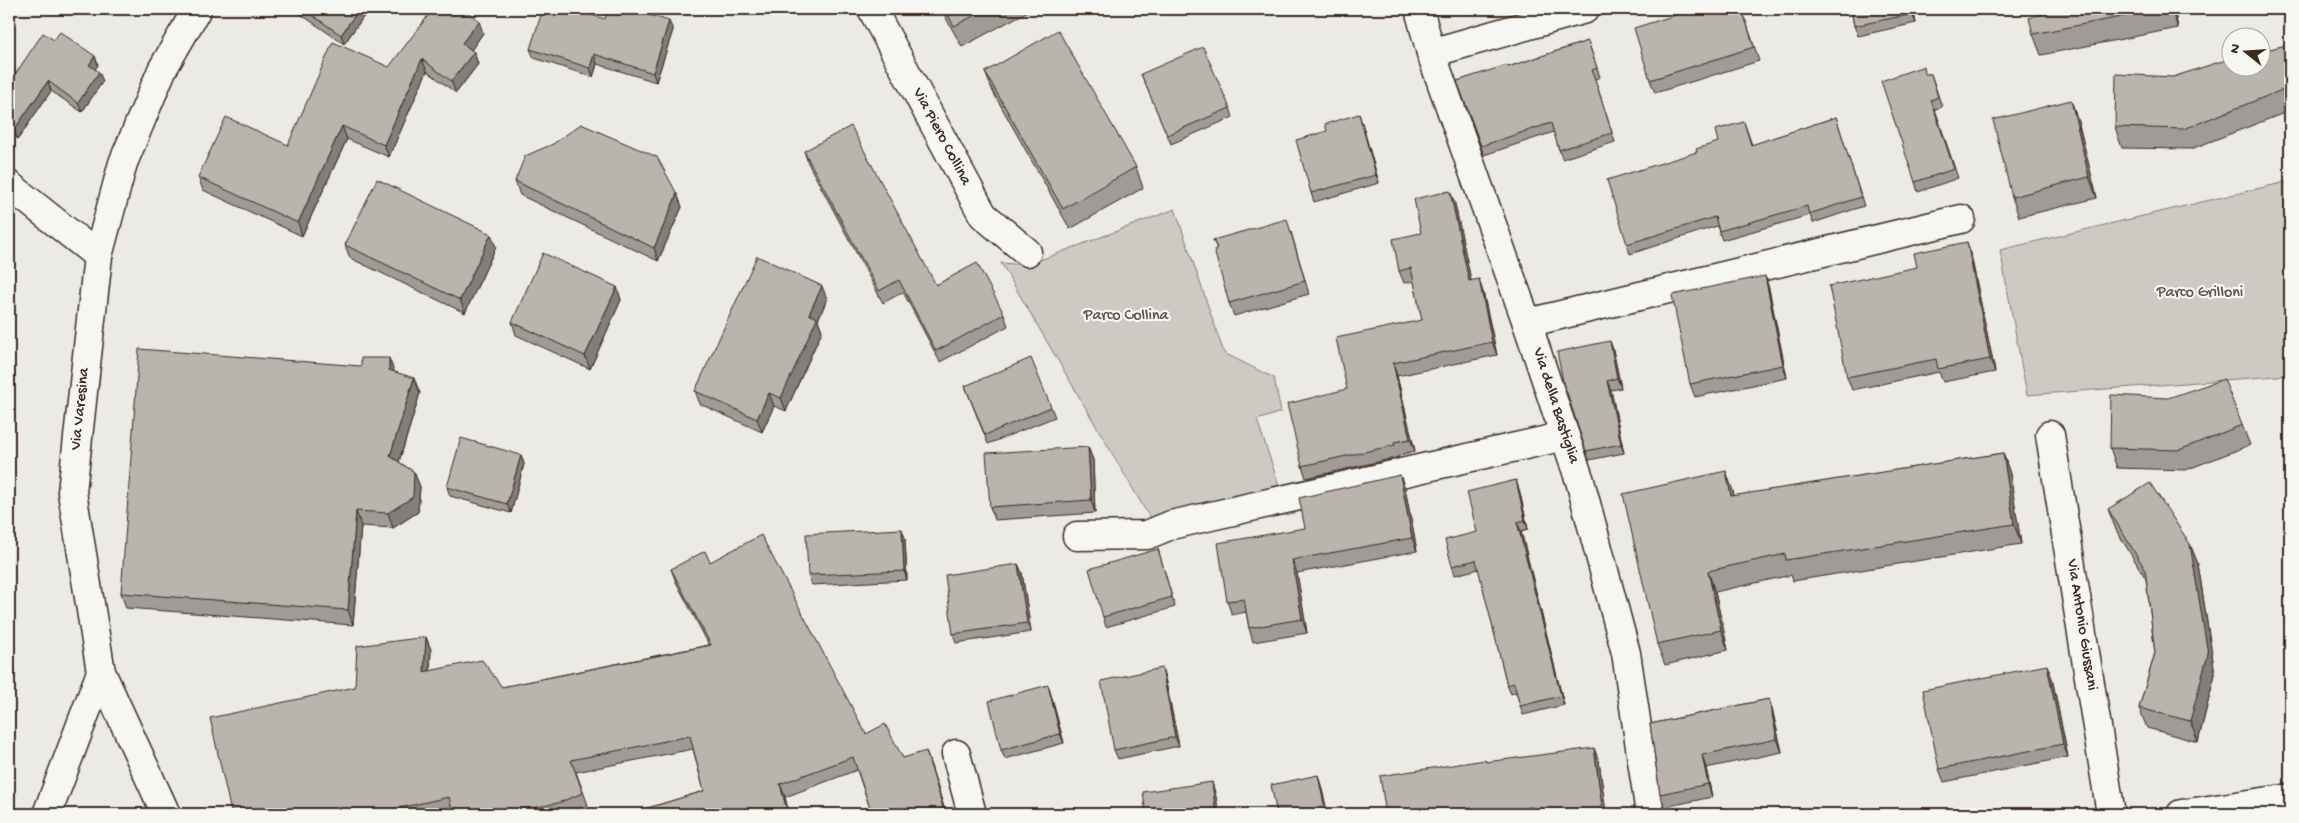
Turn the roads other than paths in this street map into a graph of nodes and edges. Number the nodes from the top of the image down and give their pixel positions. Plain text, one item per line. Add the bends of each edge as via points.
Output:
1 (198, 9) edge
2 (872, 9) edge
3 (1419, 9) edge
4 (1585, 9) edge
5 (1431, 53) junction
6 (9, 185) edge
7 (1961, 219) dead end
8 (1027, 252) dead end
9 (98, 256) junction
10 (1527, 322) junction
11 (2050, 435) dead end
12 (1565, 436) junction
13 (1077, 536) dead end
14 (100, 672) junction
15 (956, 754) dead end
16 (2290, 798) edge
17 (48, 814) edge
18 (166, 814) edge
19 (972, 814) edge
20 (1650, 814) edge
21 (2111, 814) edge
22 (2181, 814) edge

1 - 9 street, Via Varesina via 162,70 123,163
2 - 8 street, Via Piero Collina via 982,215
3 - 5 street, Via della Bastiglia
4 - 5 street
5 - 10 street, Via della Bastiglia
6 - 9 street
7 - 10 street
9 - 14 street, Via Varesina via 72,492
10 - 12 street, Via della Bastiglia
11 - 21 street, Via Antonio Giussani
12 - 13 street via 1171,525 1147,535
12 - 20 street, Via della Bastiglia via 1626,653
14 - 17 street
14 - 18 street, Via Varesina
15 - 19 street
16 - 22 street

